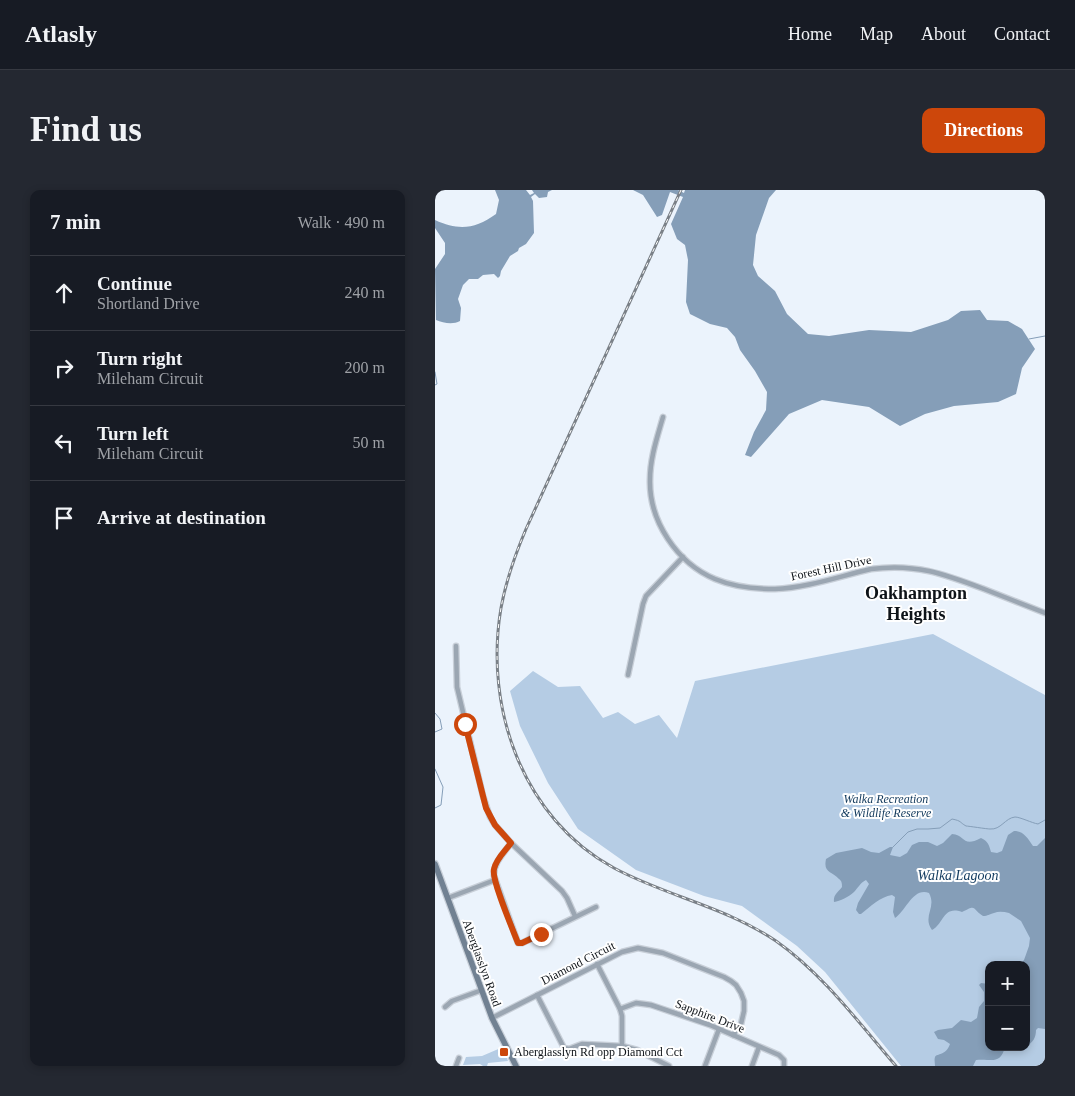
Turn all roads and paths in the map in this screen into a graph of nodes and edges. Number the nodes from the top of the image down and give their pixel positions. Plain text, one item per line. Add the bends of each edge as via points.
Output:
1 (663, 417) dead end
2 (683, 557) junction
3 (1045, 613) edge
4 (456, 646) dead end
5 (629, 674) dead end
6 (511, 843) junction
7 (435, 864) edge
8 (495, 880) junction
9 (448, 898) junction
10 (596, 907) dead end
11 (575, 916) junction
12 (597, 964) junction
13 (482, 990) junction
14 (537, 995) junction
15 (445, 1007) dead end
16 (620, 1009) junction
17 (492, 1018) junction
18 (719, 1029) junction
19 (733, 1035) junction
20 (622, 1046) junction
21 (759, 1047) junction
22 (459, 1058) dead end
23 (456, 1066) edge
24 (516, 1066) edge
25 (669, 1066) edge
26 (705, 1066) edge
27 (752, 1066) edge
28 (784, 1066) edge

1 - 2 street, Forest Hill Drive via 650,467 651,496 659,524
2 - 3 street, Forest Hill Drive via 714,579 750,588 802,586 882,568 918,568 943,574
2 - 5 street via 646,596
4 - 6 street via 457,687 486,808 495,825
6 - 8 street via 496,864
6 - 11 street via 562,891
7 - 9 main road, Aberglasslyn Road
8 - 9 street
8 - 11 street via 518,943
9 - 13 main road, Aberglasslyn Road
10 - 11 street
12 - 14 street, Diamond Circuit
12 - 16 street
12 - 19 street, Diamond Circuit via 637,948 663,953 724,977 736,985 744,1002 741,1024
13 - 15 street via 452,1000
13 - 17 main road, Aberglasslyn Road
14 - 17 street, Diamond Circuit
14 - 20 street via 564,1048 582,1044
16 - 18 street, Sapphire Drive via 637,1003 651,1005
16 - 20 street
17 - 24 main road, Aberglasslyn Road
18 - 19 street, Sapphire Drive
18 - 26 street
19 - 21 street, Sapphire Drive
20 - 25 street
21 - 27 street
21 - 28 street, Sapphire Drive via 779,1055
22 - 23 street

